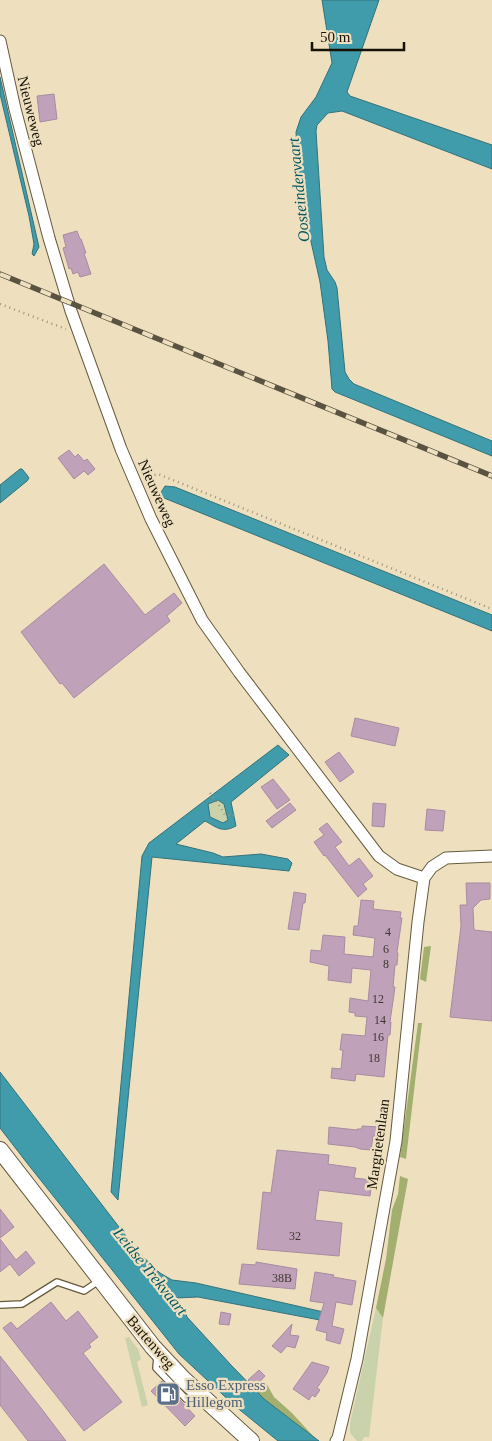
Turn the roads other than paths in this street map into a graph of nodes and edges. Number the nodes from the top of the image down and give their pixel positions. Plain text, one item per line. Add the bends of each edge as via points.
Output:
1 (0, 41) edge
2 (492, 856) edge
3 (424, 878) junction
4 (0, 1150) edge
5 (100, 1280) junction
6 (0, 1305) edge
7 (339, 1440) edge
8 (251, 1441) edge

1 - 3 street, Nieuweweg via 22,137 78,332 135,482 167,553 202,620 379,856 397,870
2 - 3 street via 446,858 432,867
3 - 7 street, Margrietenlaan via 396,1141 358,1359
4 - 5 main road, Bartenweg
5 - 6 lane via 84,1291 57,1282 22,1304
5 - 8 main road, Bartenweg via 158,1351

